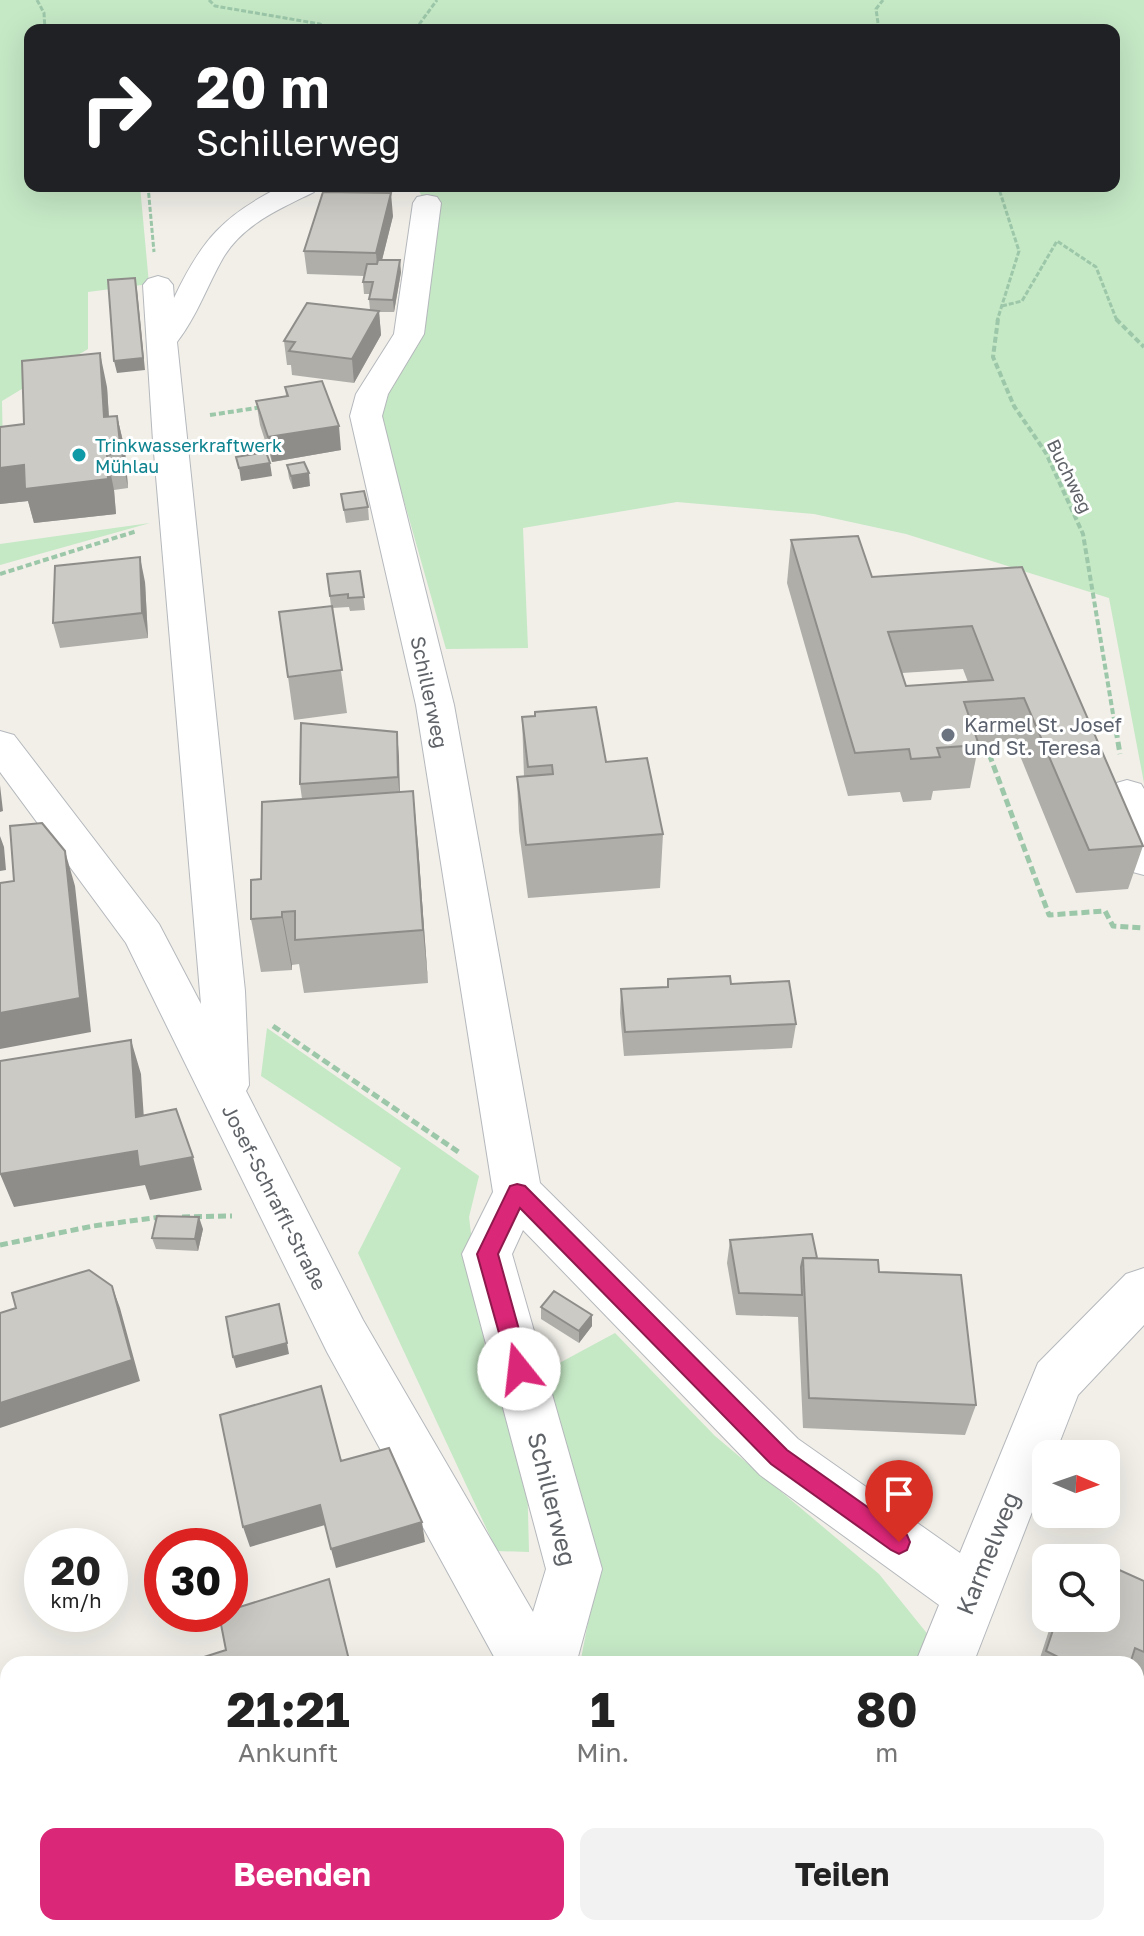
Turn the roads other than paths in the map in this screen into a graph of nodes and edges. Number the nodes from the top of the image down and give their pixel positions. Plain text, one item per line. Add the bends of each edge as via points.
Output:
1 (290, 192) edge
2 (427, 203) dead end
3 (158, 285) road end
4 (163, 340) junction
5 (0, 744) edge
6 (1127, 794) road end
7 (1144, 860) edge
8 (227, 1099) junction
9 (517, 1192) junction
10 (1144, 1290) edge
11 (971, 1594) junction
12 (525, 1656) edge
13 (549, 1656) edge
14 (947, 1656) edge

1 - 4 street via 261,205 225,234
2 - 9 street, Schillerweg via 409,334 372,394 366,416 435,705
3 - 4 street
4 - 8 street via 223,991
5 - 8 street, Josef-Schraffl-Straße via 144,935
6 - 7 street
8 - 12 street, Josef-Schraffl-Straße via 345,1336
9 - 11 street via 779,1457
9 - 13 street, Schillerweg via 487,1254 574,1569
10 - 11 street, Karmelweg via 1057,1380
11 - 14 street, Karmelweg

